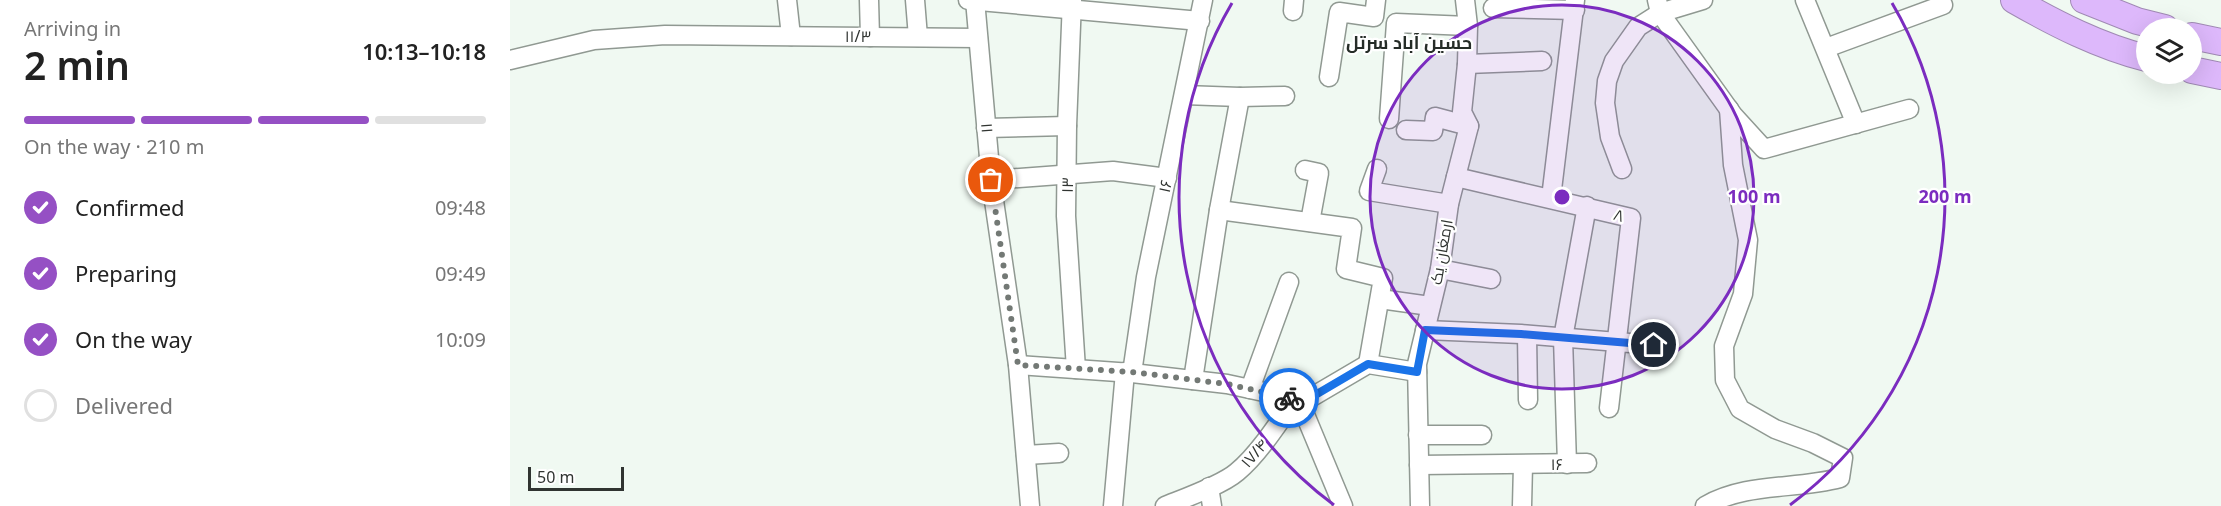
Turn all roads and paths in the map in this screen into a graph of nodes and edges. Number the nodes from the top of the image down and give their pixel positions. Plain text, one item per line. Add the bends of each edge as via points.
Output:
1 (787, 0) edge
2 (869, 0) edge
3 (915, 0) edge
4 (968, 0) edge
5 (975, 0) edge
6 (1203, 0) edge
7 (1376, 0) edge
8 (1465, 0) edge
9 (1703, 0) edge
10 (1805, 0) edge
11 (2014, 0) edge
12 (2084, 0) edge
13 (1072, 4) edge
14 (1943, 4) dead end
15 (1575, 5) edge
16 (1658, 6) edge
17 (1493, 8) dead end
18 (1200, 21) junction
19 (2136, 21) edge
20 (1468, 26) junction
21 (791, 36) junction
22 (870, 37) junction
23 (918, 37) junction
24 (978, 38) junction
25 (2202, 38) edge
26 (2221, 42) edge
27 (1826, 48) junction
28 (2136, 56) edge
29 (510, 60) edge
30 (1542, 61) dead end
31 (1467, 64) junction
32 (2202, 72) edge
33 (2221, 76) edge
34 (1329, 77) dead end
35 (1184, 95) junction
36 (1285, 96) dead end
37 (1240, 97) junction
38 (1729, 109) junction
39 (1909, 109) dead end
40 (1389, 118) dead end
41 (1856, 124) junction
42 (1067, 126) junction
43 (1469, 126) junction
44 (986, 128) junction
45 (1406, 130) dead end
46 (1377, 169) dead end
47 (1622, 169) dead end
48 (1305, 170) dead end
49 (1067, 175) junction
50 (1456, 177) junction
51 (1167, 178) junction
52 (991, 180) junction
53 (1551, 198) junction
54 (1449, 204) junction
55 (1587, 206) junction
56 (1219, 210) junction
57 (1310, 222) junction
58 (1440, 269) junction
59 (1491, 279) dead end
60 (1289, 282) dead end
61 (1380, 299) junction
62 (1430, 306) junction
63 (1425, 330) junction
64 (1527, 335) junction
65 (1563, 338) junction
66 (1617, 342) junction
67 (1654, 345) dead end
68 (1368, 364) junction
69 (1018, 365) junction
70 (1076, 369) junction
71 (1129, 372) junction
72 (1417, 372) junction
73 (1193, 380) junction
74 (1250, 389) junction
75 (1300, 400) junction
76 (1528, 400) dead end
77 (1609, 408) dead end
78 (1419, 435) junction
79 (1482, 435) dead end
80 (1059, 453) dead end
81 (1026, 455) junction
82 (1587, 463) dead end
83 (1567, 464) junction
84 (1419, 465) junction
85 (1524, 465) junction
86 (1209, 487) junction
87 (1030, 506) edge
88 (1113, 506) edge
89 (1166, 506) edge
90 (1212, 506) edge
91 (1343, 506) edge
92 (1420, 506) edge
93 (1522, 506) edge
94 (1705, 506) edge

1 - 21 street
2 - 22 street
3 - 23 street
4 - 5 street
5 - 13 street
5 - 24 street, ۱۱
6 - 18 street, ۱۶
7 - 34 street via 1374,17 1339,12
8 - 20 street, ارمغان یک
9 - 16 street
10 - 27 street
11 - 28 highway via 2064,28
12 - 19 highway
13 - 18 street
13 - 42 street, ۱۳
14 - 27 street
15 - 17 street
15 - 53 street
16 - 38 street
16 - 47 street via 1614,61 1607,81 1605,103 1610,137
18 - 35 street, ۱۶
20 - 31 street, ارمغان یک
20 - 40 street via 1396,23
21 - 22 street, ۱۱/۳
21 - 29 street, ۱۱/۳ via 665,35 594,40
22 - 23 street, ۱۱/۳
23 - 24 street, ۱۱/۳
24 - 44 street, ۱۱
25 - 26 highway
27 - 41 street
30 - 31 street
31 - 43 street, ارمغان یک via 1462,112
32 - 33 highway
35 - 37 street
35 - 51 street, ۱۶
36 - 37 street
37 - 56 street
38 - 41 street via 1764,149
38 - 94 street via 1733,165 1748,240 1743,294 1724,346 1725,380 1740,409 1775,429 1843,458 1840,478 1754,489 1721,497
39 - 41 street
42 - 44 street
42 - 49 street, ۱۳
43 - 45 street via 1435,117 1433,131
43 - 50 street, ارمغان یک
44 - 52 street, ۱۱
46 - 54 street via 1369,191
48 - 57 street via 1319,173
49 - 51 street via 1113,171
49 - 52 street
49 - 70 street, ۱۳
50 - 53 street, ۸
50 - 54 street, ارمغان یک
51 - 71 street, ۱۶
52 - 69 street, ۱۱
53 - 55 street, ۸
54 - 58 street, ارمغان یک
55 - 65 street
55 - 66 street, ۸ via 1631,218
56 - 57 street
56 - 73 street
57 - 61 street via 1352,228 1346,269 1383,278
58 - 59 street
58 - 62 street, ارمغان یک
60 - 74 street
61 - 62 street
61 - 68 street
62 - 63 street, ارمغان یک
63 - 64 street
63 - 72 street, ارمغان یک
64 - 65 street
64 - 76 street
65 - 66 street
65 - 83 street
66 - 67 street
66 - 77 street, ۸
68 - 72 street
68 - 75 street
69 - 70 street
69 - 81 street, ۱۱
70 - 71 street
71 - 73 street
71 - 88 street, ۱۶
72 - 78 street, ارمغان یک
73 - 74 street
74 - 75 street
75 - 86 street, ۱۷/۴ via 1236,473
75 - 91 street
78 - 79 street
78 - 84 street, ارمغان یک
80 - 81 street
81 - 87 street, ۱۱
82 - 83 street, ۱۶
83 - 85 street, ۱۶
84 - 85 street, ۱۶
84 - 92 street, ارمغان یک
85 - 93 street
86 - 89 street, ۱۷/۴
86 - 90 street

